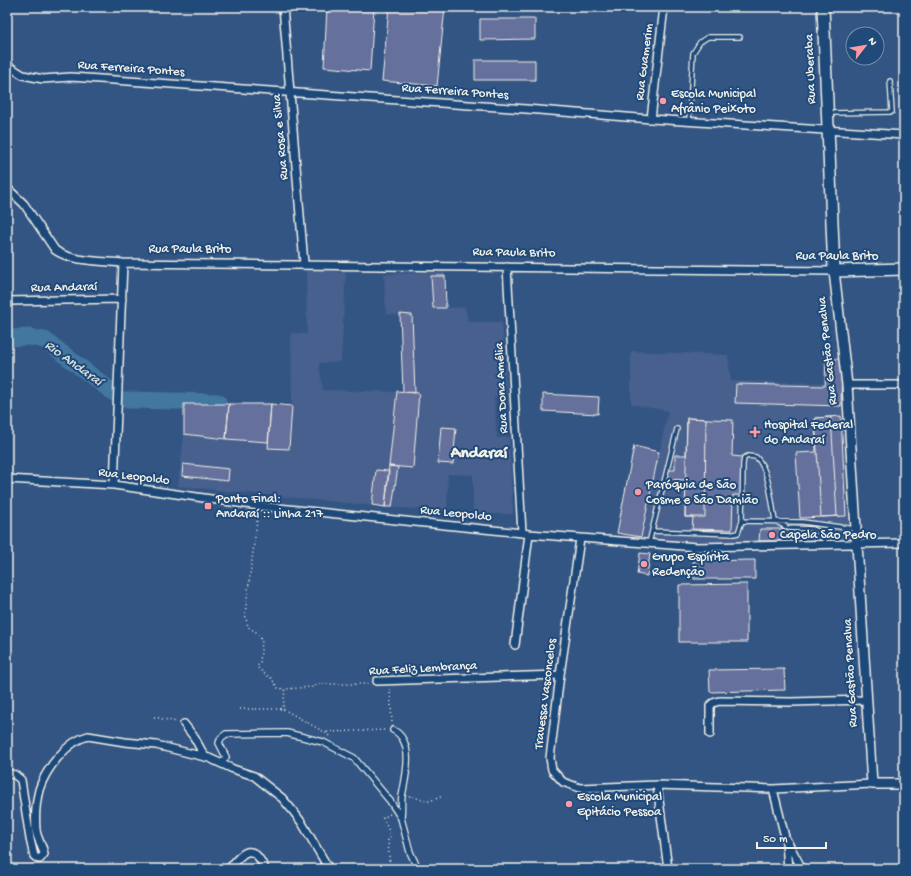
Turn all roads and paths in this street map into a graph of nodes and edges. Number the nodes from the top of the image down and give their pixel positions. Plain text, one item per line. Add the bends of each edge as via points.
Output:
1 (283, 7) edge
2 (664, 7) edge
3 (823, 7) edge
4 (740, 37) dead end
5 (7, 65) edge
6 (890, 81) dead end
7 (290, 92) junction
8 (826, 113) junction
9 (650, 119) junction
10 (689, 121) junction
11 (827, 130) junction
12 (904, 135) edge
13 (7, 188) edge
14 (123, 263) junction
15 (304, 264) junction
16 (507, 267) junction
17 (904, 269) edge
18 (834, 271) junction
19 (122, 300) junction
20 (7, 301) edge
21 (847, 385) junction
22 (904, 385) edge
23 (677, 429) dead end
24 (7, 479) edge
25 (114, 485) junction
26 (259, 506) junction
27 (742, 521) junction
28 (775, 521) junction
29 (856, 529) junction
30 (652, 531) junction
31 (526, 534) junction
32 (580, 539) junction
33 (649, 544) junction
34 (827, 544) junction
35 (857, 544) junction
36 (904, 544) edge
37 (515, 644) dead end
38 (560, 675) junction
39 (377, 681) joint
40 (390, 681) junction
41 (285, 689) junction
42 (866, 700) junction
43 (240, 709) dead end
44 (283, 709) junction
45 (154, 717) dead end
46 (184, 724) joint
47 (393, 730) junction
48 (326, 732) junction
49 (710, 734) dead end
50 (330, 736) dead end
51 (205, 757) junction
52 (221, 764) junction
53 (7, 773) edge
54 (872, 784) junction
55 (904, 784) edge
56 (657, 785) junction
57 (773, 789) junction
58 (402, 797) junction
59 (441, 797) dead end
60 (396, 810) junction
61 (401, 818) junction
62 (785, 837) junction
63 (229, 869) edge
64 (265, 869) edge
65 (329, 869) edge
66 (390, 869) edge
67 (418, 869) edge
68 (668, 869) edge
69 (788, 869) edge
70 (802, 869) edge

1 - 7 street, Rua Rosa e Silva
2 - 9 street, Rua Guamerim
3 - 8 main road, Rua Uberaba
4 - 10 lane via 708,37 700,42 693,53
5 - 7 street, Rua Ferreira Pontes via 23,75 42,79 72,77
6 - 8 lane via 892,112
7 - 9 street, Rua Ferreira Pontes
7 - 15 street, Rua Rosa e Silva
8 - 11 main road, Rua Uberaba
9 - 10 street, Rua Ferreira Pontes
10 - 11 street, Rua Ferreira Pontes
11 - 12 street, Rua Ferreira Pontes
11 - 18 main road, Rua Gastão Penalva
13 - 14 street, Rua Paula Brito via 24,204 55,250 78,258
14 - 15 street, Rua Paula Brito
14 - 19 street
15 - 16 street, Rua Paula Brito
16 - 18 street, Rua Paula Brito
16 - 31 street, Rua Dona Amélia
17 - 18 main road, Rua Paula Brito
18 - 21 street, Rua Gastão Penalva
19 - 20 street, Rua Andaraí
19 - 25 street
21 - 22 street
21 - 29 street, Rua Gastão Penalva
23 - 30 lane
24 - 25 street, Rua Leopoldo
25 - 26 street, Rua Leopoldo
26 - 31 street, Rua Leopoldo
26 - 41 path via 245,614 248,627 262,640 258,667 278,688
27 - 28 lane
27 - 28 lane via 743,464 744,458 748,456 756,457 763,465
27 - 30 lane via 738,533 734,534
28 - 29 lane
28 - 34 lane via 788,528 813,529 819,532
29 - 35 street, Rua Gastão Penalva
30 - 33 lane
31 - 32 street, Rua Leopoldo
31 - 37 street, Rua Dona Amélia
32 - 33 street, Rua Leopoldo
32 - 38 street, Travessa Vasconcelos
33 - 34 street, Rua Leopoldo via 697,547
34 - 35 street, Rua Leopoldo
35 - 36 street, Rua Leopoldo
35 - 42 street, Rua Gastão Penalva
38 - 40 street, Rua Feliz Lembrança
38 - 56 street, Travessa Vasconcelos via 550,758 552,770 563,782 580,788
39 - 40 street, Rua Feliz Lembrança
39 - 41 path, Rua Feliz Lembrança via 372,684 319,684
40 - 47 path
41 - 44 path
42 - 49 street via 719,701 710,706
42 - 54 street, Rua Gastão Penalva
43 - 44 path
44 - 48 path
45 - 46 path
46 - 51 street
47 - 48 path
47 - 58 street via 403,739 406,746 406,774
48 - 50 path
51 - 52 street
51 - 53 street via 156,745 88,736 76,741 52,765 39,790 36,832 44,854 40,859 34,856 21,780
52 - 60 street via 226,757 219,743 220,738 226,734 287,733 323,742 354,758
52 - 65 street via 254,776 282,798 302,823
54 - 55 street
54 - 57 street, Travessa Vasconcelos
56 - 57 street, Travessa Vasconcelos
56 - 68 street
57 - 62 street
58 - 59 path via 429,801
58 - 61 street
60 - 61 street
60 - 66 path via 383,818 390,837
61 - 67 street via 410,852
62 - 69 street
62 - 70 street
63 - 64 street via 238,857 251,852 256,853

